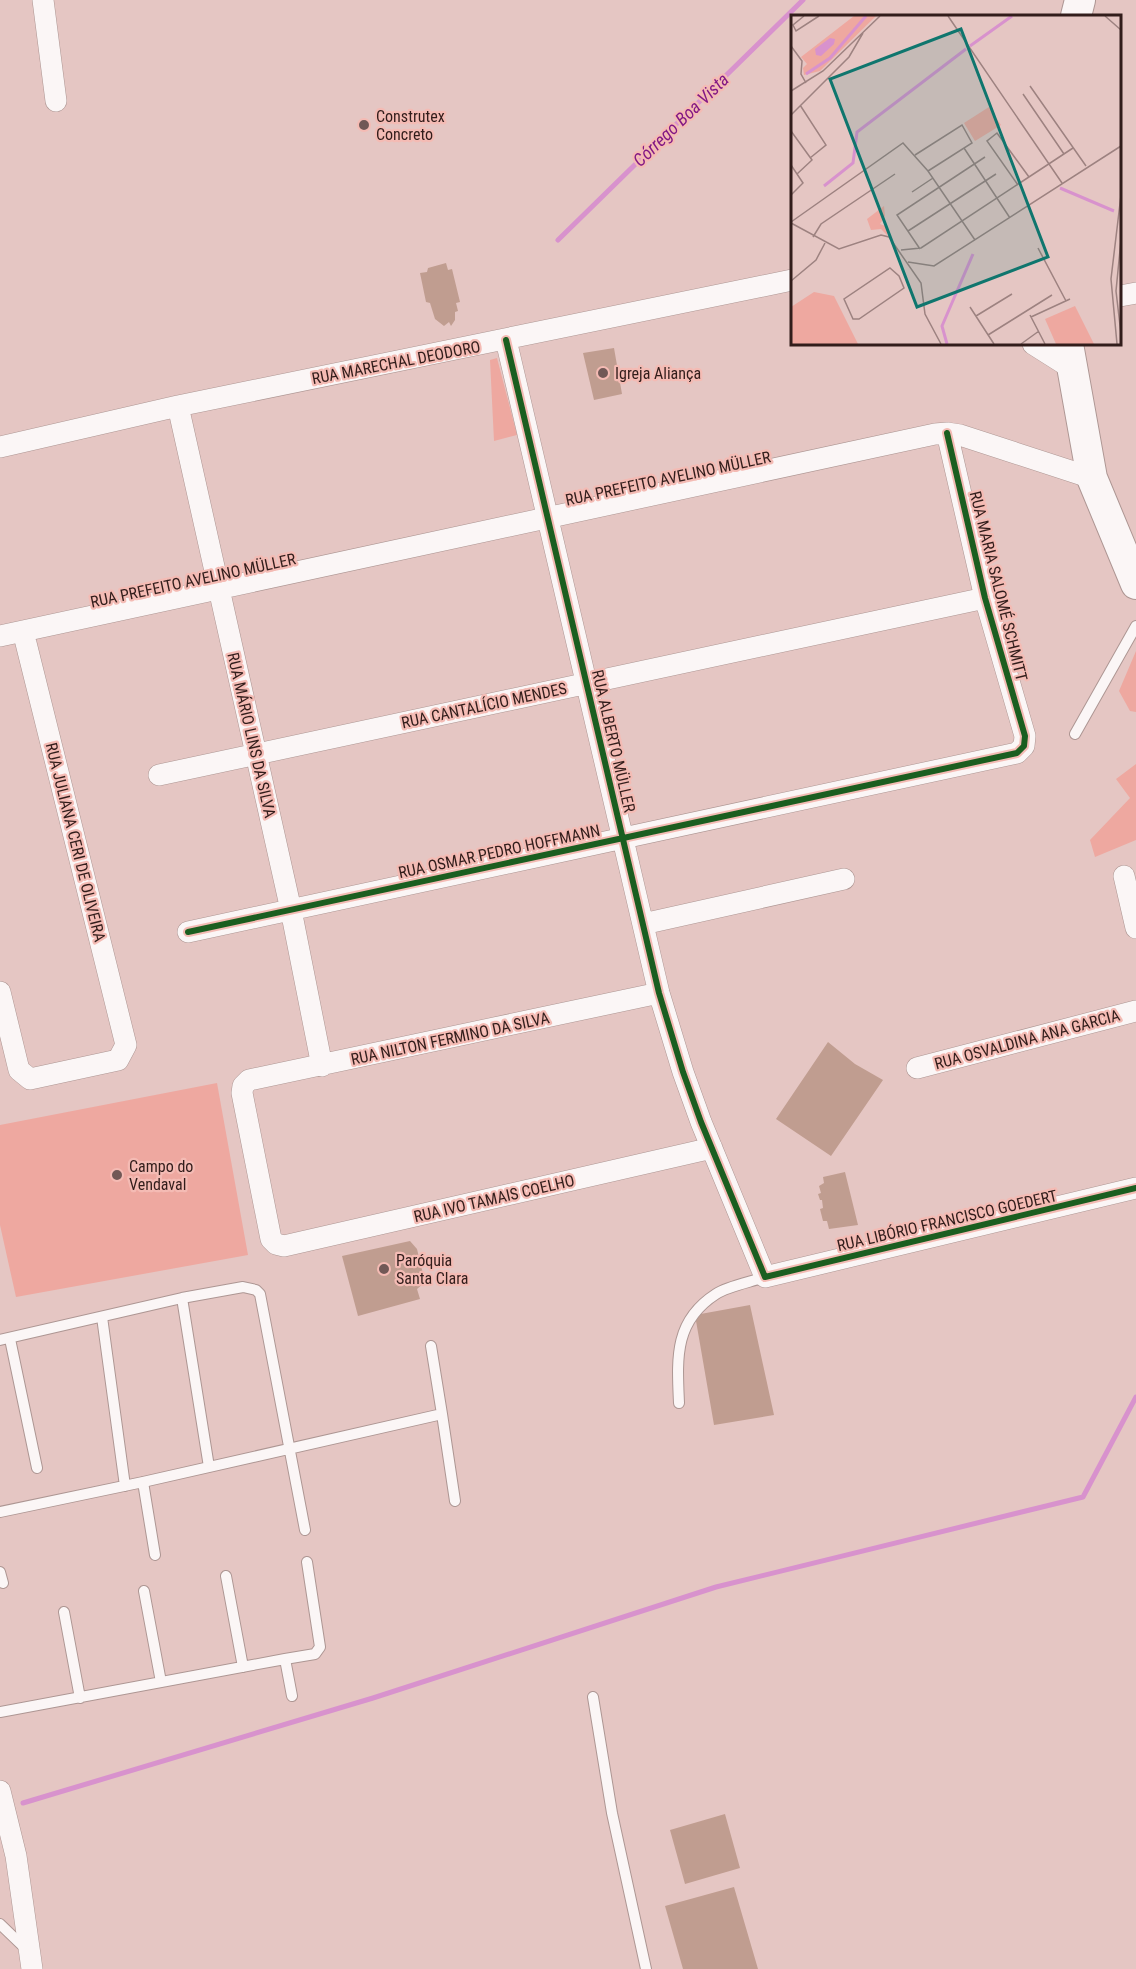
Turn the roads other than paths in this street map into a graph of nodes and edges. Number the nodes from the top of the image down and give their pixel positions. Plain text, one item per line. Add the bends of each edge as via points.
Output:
1 (43, 0) edge
2 (1080, 0) edge
3 (1076, 15) edge
4 (56, 101) dead end
5 (791, 280) edge
6 (1136, 293) edge
7 (1121, 297) edge
8 (506, 340) junction
9 (1036, 345) edge
10 (1070, 356) edge
11 (178, 406) junction
12 (947, 433) junction
13 (0, 447) edge
14 (1092, 478) junction
15 (547, 518) junction
16 (1136, 584) edge
17 (220, 588) junction
18 (985, 598) junction
19 (1136, 626) edge
20 (23, 631) junction
21 (0, 636) edge
22 (586, 683) junction
23 (1075, 734) dead end
24 (1024, 746) joint
25 (257, 754) junction
26 (159, 775) dead end
27 (623, 838) junction
28 (1124, 876) dead end
29 (844, 879) dead end
30 (291, 910) junction
31 (643, 924) junction
32 (1136, 928) edge
33 (188, 932) dead end
34 (0, 992) edge
35 (659, 993) junction
36 (1136, 1011) edge
37 (322, 1066) junction
38 (917, 1068) dead end
39 (712, 1148) junction
40 (1136, 1188) edge
41 (276, 1244) joint
42 (765, 1277) junction
43 (182, 1298) junction
44 (102, 1317) junction
45 (5, 1340) edge
46 (431, 1346) dead end
47 (679, 1403) dead end
48 (442, 1414) junction
49 (290, 1449) junction
50 (209, 1467) junction
51 (37, 1468) dead end
52 (143, 1482) junction
53 (125, 1486) junction
54 (455, 1500) dead end
55 (0, 1512) edge
56 (305, 1530) dead end
57 (154, 1555) dead end
58 (307, 1562) dead end
59 (226, 1576) dead end
60 (144, 1591) dead end
61 (64, 1612) dead end
62 (285, 1659) junction
63 (243, 1667) junction
64 (161, 1682) junction
65 (292, 1696) dead end
66 (593, 1697) dead end
67 (80, 1698) junction
68 (0, 1712) edge
69 (0, 1791) edge
70 (0, 1924) edge
71 (31, 1961) edge
72 (646, 1969) edge

1 - 4 street
2 - 3 main road
5 - 8 street, RUA MARECHAL DEODORO
6 - 7 street
8 - 11 street, RUA MARECHAL DEODORO
8 - 15 street, RUA ALBERTO MÜLLER
9 - 10 street
10 - 14 main road
11 - 13 street, RUA MARECHAL DEODORO
11 - 17 street, RUA MÁRIO LINS DA SILVA
12 - 14 street, RUA PREFEITO AVELINO MÜLLER
12 - 15 street, RUA PREFEITO AVELINO MÜLLER
12 - 18 street, RUA MARIA SALOMÉ SCHMITT
14 - 16 main road
15 - 17 street, RUA PREFEITO AVELINO MÜLLER
15 - 22 street, RUA ALBERTO MÜLLER
17 - 20 street, RUA PREFEITO AVELINO MÜLLER
17 - 25 street, RUA MÁRIO LINS DA SILVA
18 - 22 street, RUA CANTALÍCIO MENDES
18 - 24 street, RUA MARIA SALOMÉ SCHMITT via 1025,736
19 - 23 lane
20 - 21 street, RUA PREFEITO AVELINO MÜLLER
20 - 34 street, RUA JULIANA CERI DE OLIVEIRA via 126,1045 124,1052 118,1060 30,1079 19,1070
22 - 25 street, RUA CANTALÍCIO MENDES
22 - 27 street, RUA ALBERTO MÜLLER
24 - 27 street, RUA OSMAR PEDRO HOFFMANN via 1017,753
25 - 26 street, RUA CANTALÍCIO MENDES
25 - 30 street, RUA MÁRIO LINS DA SILVA
27 - 30 street, RUA OSMAR PEDRO HOFFMANN
27 - 31 street, RUA ALBERTO MÜLLER
28 - 32 street
29 - 31 street
30 - 33 street, RUA OSMAR PEDRO HOFFMANN
30 - 37 street, RUA MÁRIO LINS DA SILVA
31 - 35 street, RUA ALBERTO MÜLLER
35 - 37 street, RUA NILTON FERMINO DA SILVA
35 - 39 street, RUA ALBERTO MÜLLER
36 - 38 street, RUA OSVALDINA ANA GARCIA
37 - 41 street, RUA NILTON FERMINO DA SILVA via 249,1080 243,1086 271,1239
39 - 41 street, RUA IVO TAMAIS COELHO via 284,1246
39 - 42 street, RUA ALBERTO MÜLLER
40 - 42 street, RUA LIBÓRIO FRANCISCO GOEDERT
42 - 47 lane via 717,1292 692,1314 682,1334 677,1358
43 - 44 lane
43 - 49 lane via 243,1287 260,1294
43 - 50 lane
44 - 45 lane
44 - 53 lane
45 - 51 lane
46 - 48 lane
48 - 49 lane
48 - 54 lane
49 - 50 lane
49 - 56 lane
50 - 52 lane
52 - 53 lane
52 - 57 lane
53 - 55 lane
58 - 62 lane via 320,1647 315,1654
59 - 63 lane
60 - 64 lane
61 - 67 lane
62 - 63 lane
62 - 65 lane
63 - 64 lane
64 - 67 lane
66 - 72 lane via 612,1813
67 - 68 lane
69 - 71 street via 16,1856
70 - 71 lane

